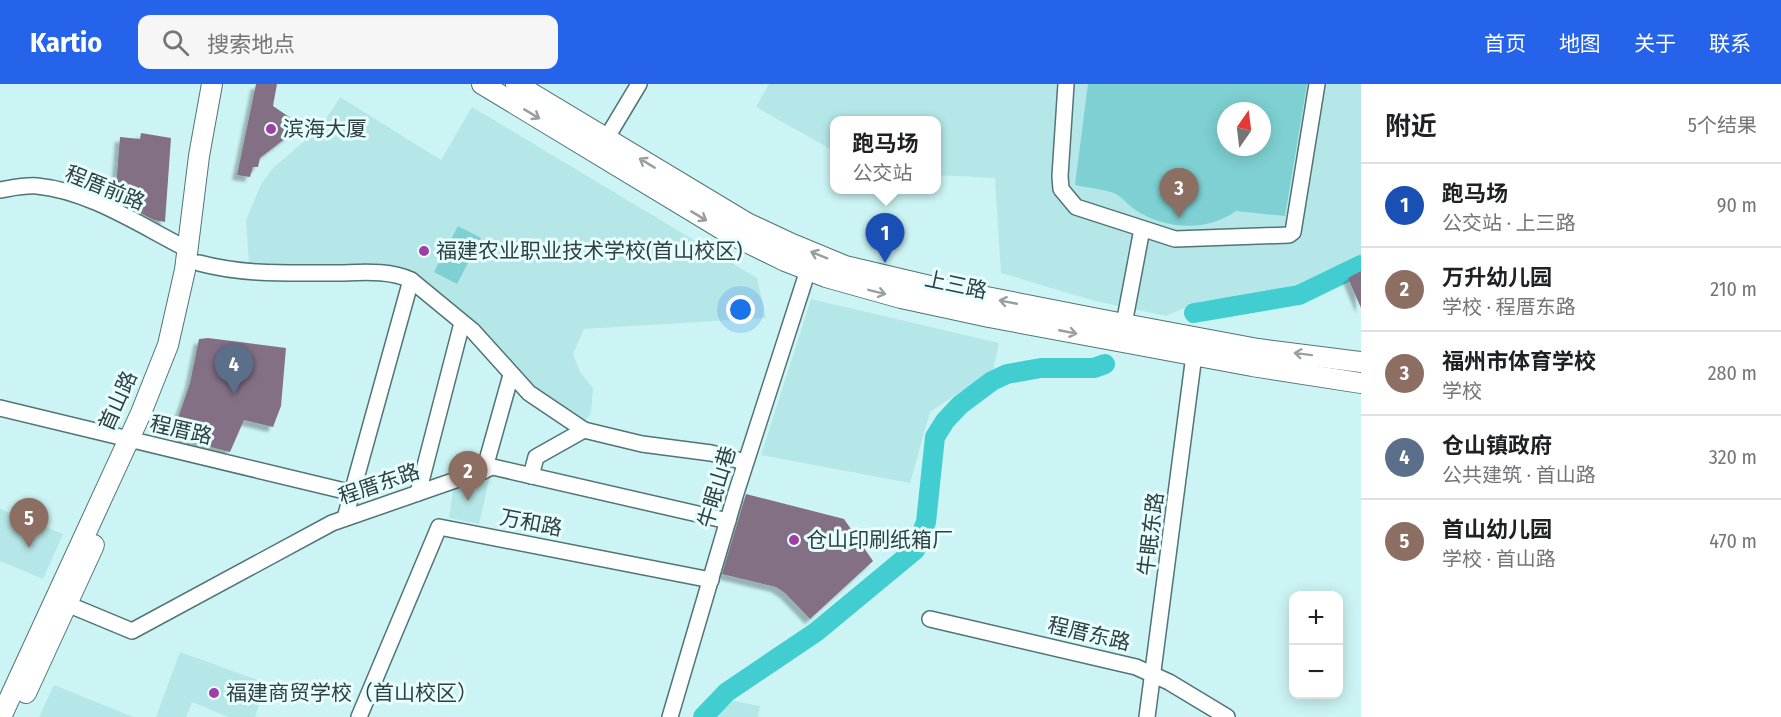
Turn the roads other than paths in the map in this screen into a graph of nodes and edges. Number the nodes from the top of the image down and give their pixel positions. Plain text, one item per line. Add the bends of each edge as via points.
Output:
1 (212, 84) edge
2 (224, 84) edge
3 (482, 84) edge
4 (516, 84) edge
5 (639, 84) edge
6 (1066, 84) edge
7 (1317, 84) edge
8 (606, 139) junction
9 (0, 190) edge
10 (1142, 229) junction
11 (194, 256) junction
12 (808, 270) junction
13 (411, 280) junction
14 (462, 323) junction
15 (1124, 324) junction
16 (1194, 356) junction
17 (1361, 362) edge
18 (511, 375) junction
19 (1361, 383) edge
20 (0, 408) edge
21 (584, 430) junction
22 (133, 441) junction
23 (746, 462) junction
24 (484, 471) junction
25 (531, 476) junction
26 (352, 493) junction
27 (418, 493) junction
28 (345, 518) junction
29 (728, 521) junction
30 (711, 580) junction
31 (68, 604) junction
32 (930, 620) dead end
33 (1154, 675) junction
34 (1, 717) edge
35 (15, 717) edge
36 (359, 717) edge
37 (670, 717) edge
38 (1148, 717) edge
39 (1227, 717) edge

1 - 11 main road, 首山路 via 199,156
2 - 11 main road, 首山路
3 -> 12 main road, 上三路 via 730,234
4 - 8 main road, 上三路
5 - 8 street
6 - 10 street via 1061,189 1076,207
7 - 10 street via 1293,232 1175,239
15 -> 8 main road, 上三路 via 845,266 747,223
9 - 11 street, 程厝前路 via 37,186 82,198
10 - 15 street
11 - 13 street, 程厝前路 via 241,272 364,272
11 - 22 main road, 首山路 via 168,345
12 -> 16 main road, 上三路 via 901,298
12 - 23 street, 牛眠山巷
13 - 14 street
13 - 26 street
14 - 18 street
14 - 27 street
17 -> 15 main road, 上三路 via 1258,349
16 - 19 main road, 上三路
16 - 33 street, 牛眠东路
18 - 21 street
18 - 24 street
20 - 22 street, 程厝路
21 - 23 street
21 - 25 street via 536,457
22 - 26 street, 程厝路
22 - 31 main road, 首山路
22 - 34 main road, 首山路
23 - 29 street, 牛眠山巷
24 - 25 street, 程厝东路 via 493,467
24 - 27 street, 程厝东路
25 - 29 street, 程厝东路
26 - 28 street
27 - 28 street, 程厝东路
28 - 31 street, 程厝东路 via 132,631
29 - 30 street, 牛眠山巷
30 - 36 street, 万和路 via 439,527
30 - 37 street, 牛眠山巷
31 - 35 main road, 首山路
32 - 33 street, 程厝东路 via 1125,664
33 - 38 street, 牛眠东路
33 - 39 street, 程厝东路

